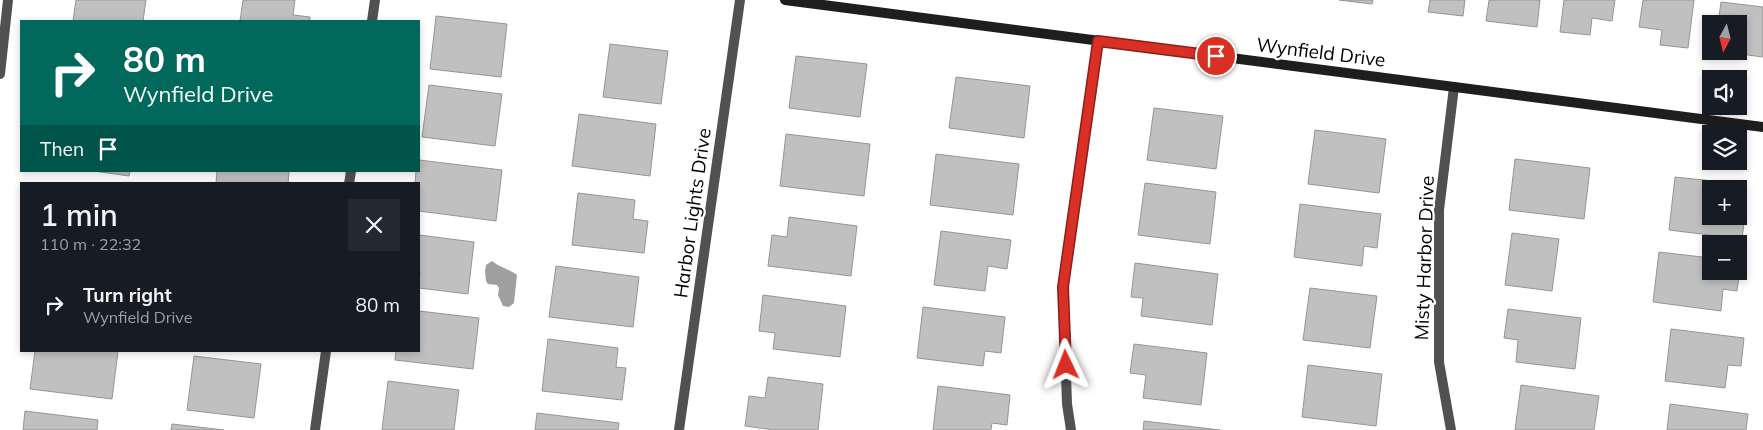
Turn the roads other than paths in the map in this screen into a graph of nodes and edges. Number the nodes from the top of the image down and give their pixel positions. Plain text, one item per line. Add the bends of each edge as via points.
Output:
1 (8, 0) edge
2 (375, 0) edge
3 (740, 0) edge
4 (785, 0) edge
5 (372, 20) edge
6 (1098, 41) junction
7 (0, 74) edge
8 (1454, 87) junction
9 (1763, 127) edge
10 (326, 352) edge
11 (314, 430) edge
12 (679, 430) edge
13 (1071, 430) edge
14 (1451, 430) edge

1 - 7 street
2 - 5 street
3 - 12 street, Harbor Lights Drive
4 - 6 street, Wynfield Drive
6 - 8 street, Wynfield Drive
6 - 13 street via 1063,287 1067,404
8 - 9 street, Wynfield Drive
8 - 14 street, Misty Harbor Drive via 1439,210 1439,362
10 - 11 street

